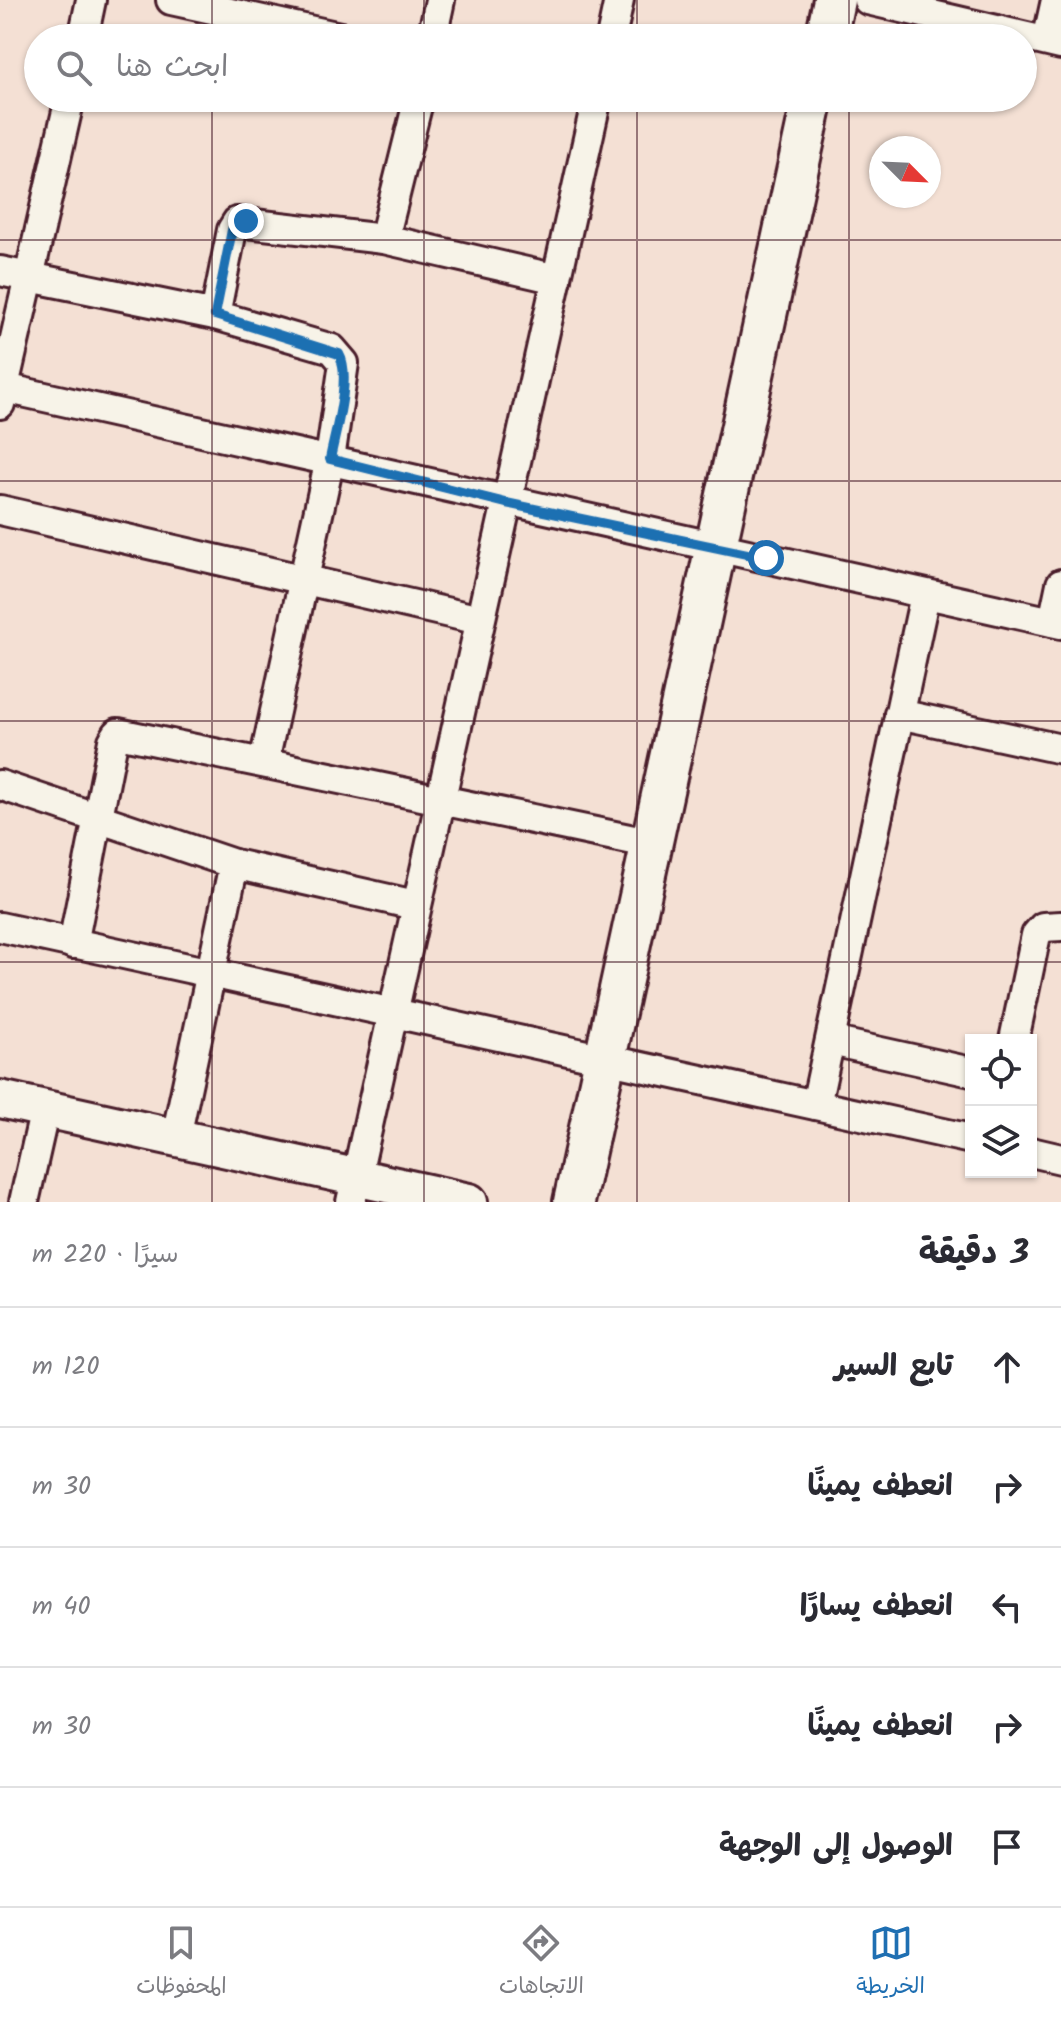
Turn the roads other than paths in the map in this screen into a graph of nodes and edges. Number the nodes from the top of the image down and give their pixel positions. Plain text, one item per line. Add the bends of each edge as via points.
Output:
1 (91, 0) edge
2 (171, 0) edge
3 (440, 0) edge
4 (619, 0) edge
5 (834, 0) edge
6 (868, 0) edge
7 (1056, 0) edge
8 (86, 24) edge
9 (281, 24) edge
10 (435, 24) edge
11 (614, 24) edge
12 (829, 24) edge
13 (972, 24) edge
14 (1054, 43) edge
15 (67, 112) edge
16 (416, 112) edge
17 (594, 112) edge
18 (810, 112) edge
19 (384, 239) junction
20 (0, 271) edge
21 (31, 278) junction
22 (557, 279) junction
23 (215, 315) junction
24 (1, 393) edge
25 (330, 459) junction
26 (506, 503) junction
27 (0, 510) edge
28 (718, 548) junction
29 (306, 578) junction
30 (1061, 584) edge
31 (925, 595) junction
32 (480, 620) junction
33 (1057, 623) edge
34 (899, 714) junction
35 (1061, 749) edge
36 (264, 762) junction
37 (0, 785) edge
38 (441, 799) junction
39 (99, 820) junction
40 (653, 844) junction
41 (234, 864) junction
42 (415, 905) junction
43 (1061, 926) edge
44 (0, 927) edge
45 (73, 944) junction
46 (213, 974) junction
47 (393, 1011) junction
48 (1015, 1034) edge
49 (831, 1041) junction
50 (604, 1057) junction
51 (965, 1071) edge
52 (0, 1099) edge
53 (816, 1105) junction
54 (45, 1109) junction
55 (176, 1137) junction
56 (965, 1138) edge
57 (1037, 1153) edge
58 (1061, 1159) edge
59 (354, 1189) edge
60 (24, 1202) edge
61 (469, 1202) edge
62 (574, 1202) edge

1 - 8 street
2 - 9 street
3 - 10 street
4 - 11 street
5 - 12 main road
6 - 13 street
7 - 14 street
15 - 21 street
16 - 19 street
17 - 22 street
18 - 28 main road
19 - 22 street
19 - 23 street via 237,222
20 - 21 street
21 - 23 street
21 - 24 street
22 - 26 street
23 - 25 street via 339,354 344,380
24 - 25 street
25 - 26 street
25 - 29 street
26 - 28 street
26 - 32 street
27 - 29 street
28 - 31 street
28 - 40 main road
29 - 32 street
29 - 36 street
30 - 33 street
31 - 33 street
31 - 34 street
32 - 38 street
34 - 35 street
34 - 49 street
36 - 38 street
36 - 39 street via 118,733
37 - 39 street
38 - 40 street
38 - 42 street
39 - 41 street
39 - 45 street
40 - 50 main road
41 - 42 street
41 - 46 street
42 - 47 street
43 - 48 street via 1043,927 1036,935
44 - 45 street
45 - 46 street
46 - 47 street
46 - 55 street
47 - 50 street
47 - 59 street
49 - 51 street
49 - 53 street
50 - 53 street
50 - 62 main road
52 - 54 street
53 - 56 street
54 - 55 street
54 - 60 street
55 - 59 street
57 - 58 street
59 - 61 street

